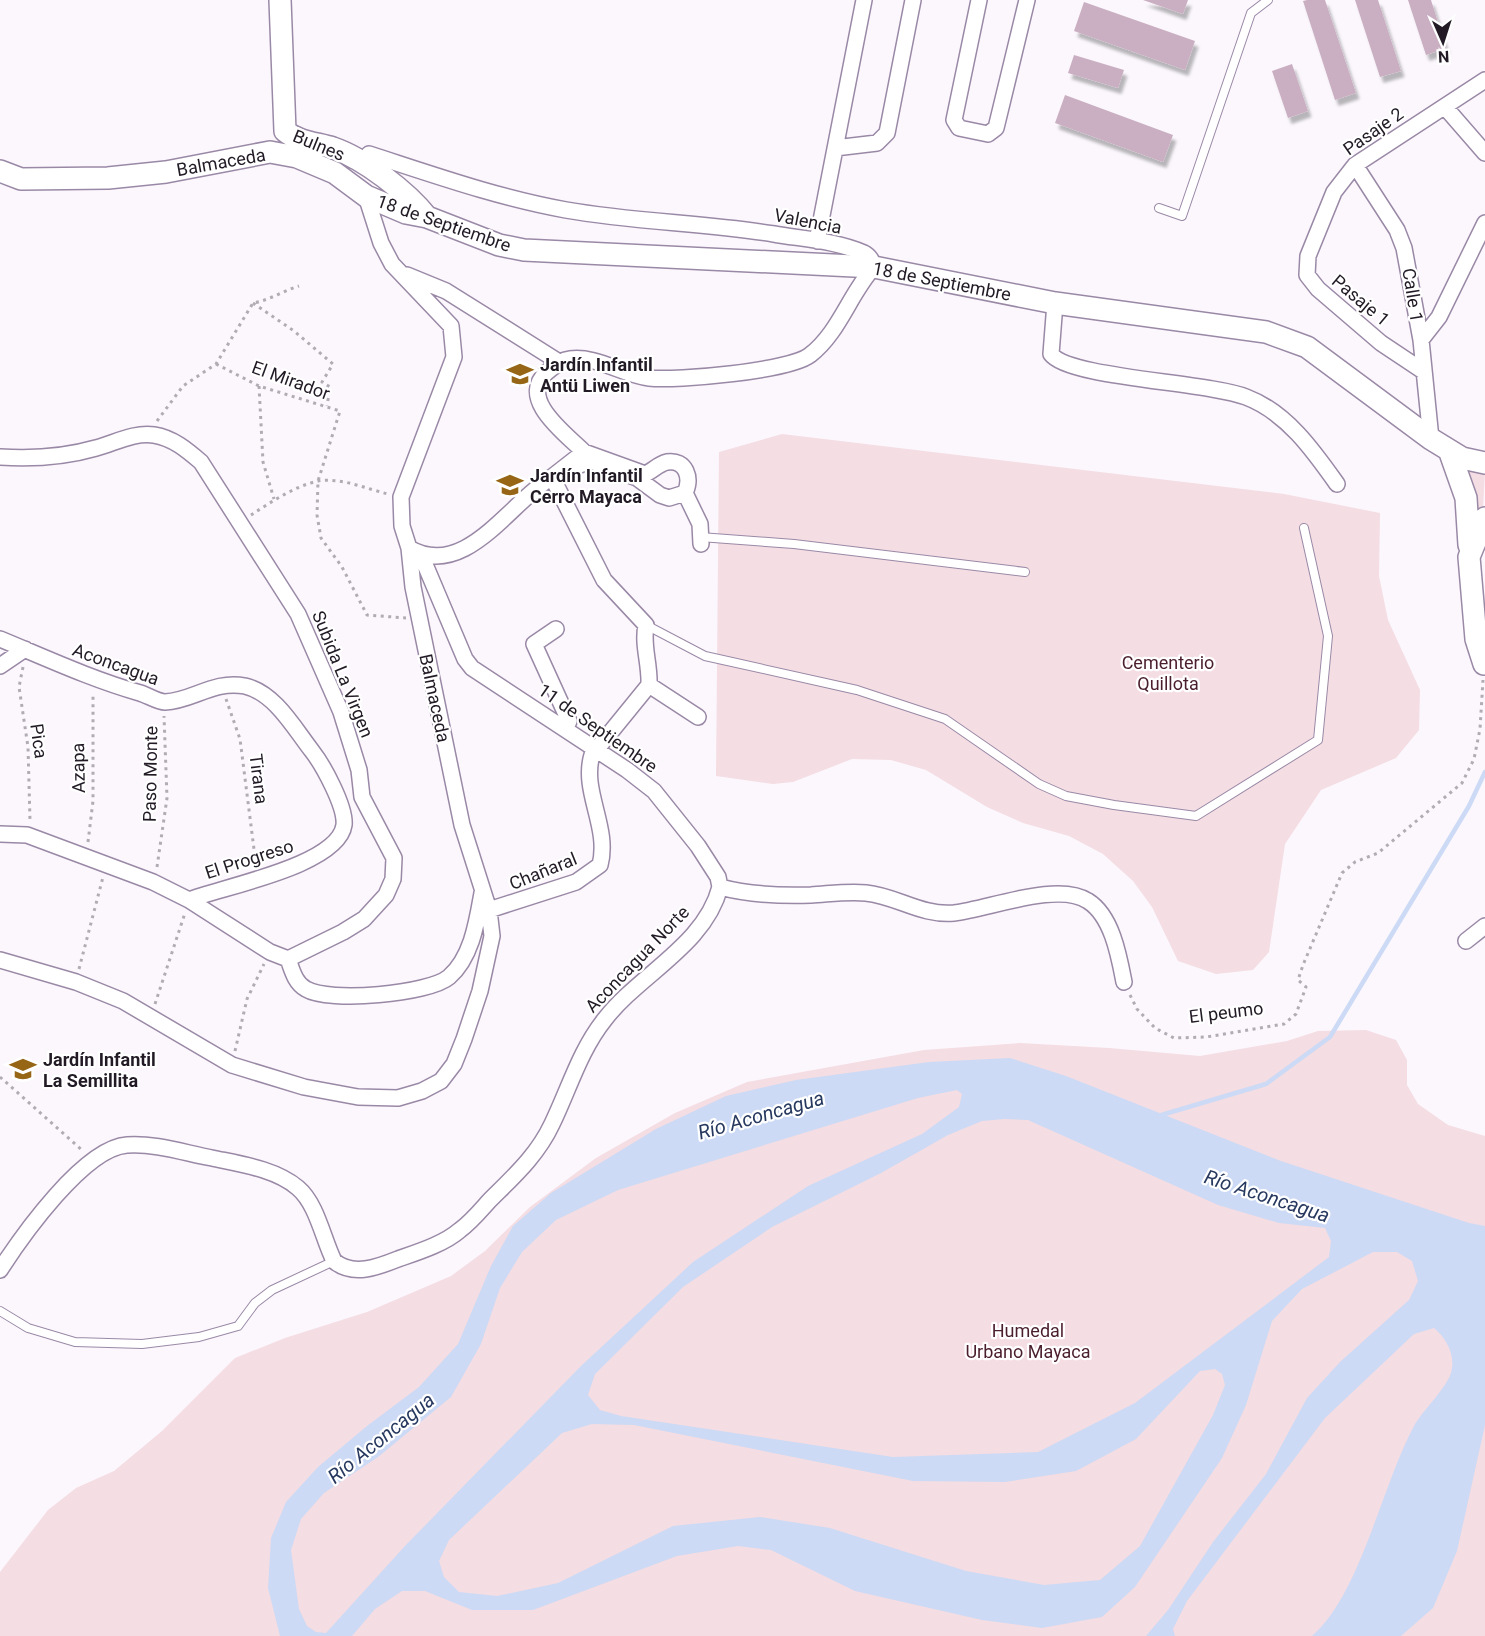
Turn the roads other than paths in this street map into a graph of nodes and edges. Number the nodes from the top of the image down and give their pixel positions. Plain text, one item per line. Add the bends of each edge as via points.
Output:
1 (280, 0) edge
2 (864, 0) edge
3 (913, 0) edge
4 (979, 0) edge
5 (1027, 0) edge
6 (1268, 0) edge
7 (1485, 80) edge
8 (1445, 106) junction
9 (835, 148) junction
10 (1485, 153) edge
11 (369, 154) dead end
12 (1355, 165) junction
13 (0, 171) edge
14 (366, 196) junction
15 (1159, 208) dead end
16 (427, 218) junction
17 (1485, 223) edge
18 (817, 241) junction
19 (874, 267) junction
20 (399, 272) junction
21 (1307, 276) joint
22 (1055, 303) junction
23 (1421, 340) junction
24 (559, 362) junction
25 (1423, 371) junction
26 (1431, 438) junction
27 (1449, 450) junction
28 (584, 452) junction
29 (0, 457) edge
30 (1485, 463) edge
31 (552, 477) junction
32 (1337, 484) dead end
33 (685, 493) junction
34 (1485, 518) edge
35 (1304, 528) dead end
36 (700, 540) joint
37 (415, 552) junction
38 (1469, 557) junction
39 (1025, 572) dead end
40 (646, 625) junction
41 (556, 629) dead end
42 (0, 639) edge
43 (26, 650) junction
44 (1484, 664) edge
45 (0, 666) edge
46 (649, 685) junction
47 (221, 686) joint
48 (698, 717) dead end
49 (566, 728) junction
50 (596, 751) junction
51 (0, 834) edge
52 (720, 887) junction
53 (482, 890) junction
54 (189, 900) junction
55 (489, 910) junction
56 (1485, 926) edge
57 (1466, 941) dead end
58 (288, 959) junction
59 (0, 960) edge
60 (1124, 982) road end
61 (334, 1261) junction
62 (0, 1270) edge
63 (0, 1311) edge

1 - 16 street, Bulnes via 285,131 336,149 364,165 412,198
2 - 9 street
3 - 9 street via 887,133 877,143
4 - 5 street via 954,120 959,128 988,134 996,128
6 - 15 lane via 1251,13 1182,216
7 - 8 street, Pasaje 2
8 - 10 street
8 - 12 street, Pasaje 2
9 - 18 street
11 - 18 street, Valencia via 509,197 566,210 721,226
12 - 21 street, Pasaje 2 via 1334,192 1308,256
12 - 23 street, Calle 1 via 1397,230 1404,248
13 - 14 street, Balmaceda via 21,179 51,181 166,172 270,152 297,157 335,173
14 - 16 street, 18 de Septiembre
14 - 20 street, Balmaceda via 381,243
16 - 19 street, 18 de Septiembre via 499,245 524,250
17 - 23 street via 1438,317
18 - 19 street, Valencia via 865,253
19 - 22 street, 18 de Septiembre
19 - 24 street via 860,282 837,325 810,356 782,365 686,378 649,378 573,358
20 - 24 street via 446,291
20 - 37 street, Balmaceda via 451,326 454,344 454,357 401,497 402,526
21 - 25 street, Pasaje 1 via 1381,343
22 - 26 street, 18 de Septiembre via 1266,332 1307,347
22 - 32 street via 1051,354 1056,360 1083,369 1248,397 1273,411 1310,446
23 - 25 street, Calle 1
24 - 28 street via 542,377 538,396 545,415
25 - 26 street, Calle 1
26 - 27 street, 18 de Septiembre
27 - 30 street, 18 de Septiembre via 1477,464
27 - 38 street via 1466,498
28 - 31 street
28 - 33 street via 645,474 659,465 677,463 688,473
29 - 58 street, Subida La Virgen via 25,459 70,454 133,436 151,435 181,446 201,462 298,614 344,722 359,770 362,797 394,858 393,879 386,895 364,919
31 - 33 street via 591,461 637,478 660,495 669,498
31 - 37 street via 468,548 447,554
31 - 40 street via 604,580
33 - 36 street via 700,524
34 - 38 street
35 - 40 lane via 1328,636 1318,740 1196,816 1066,796 1039,784 945,719 857,690 705,656
36 - 39 lane via 794,544
37 - 49 street, 11 de Septiembre via 472,668
37 - 53 street, Balmaceda via 419,618 462,825
38 - 44 street via 1476,639
40 - 46 street via 642,641 650,670
41 - 49 street via 534,644 569,721
42 - 43 street, Aconcagua
43 - 45 street
43 - 47 street, Aconcagua via 94,679 164,702
46 - 48 street
46 - 50 street
47 - 54 street, El Progreso via 245,686 267,696 318,758 344,825 340,835 311,859 258,880 215,889
49 - 50 street, 11 de Septiembre
50 - 52 street, 11 de Septiembre via 654,791 698,846
50 - 55 street, Chañaral via 590,769 604,840 600,865 576,882
51 - 54 street, El Progreso via 30,837 87,856
52 - 60 street via 770,895 867,893 921,911 952,913 1073,894 1097,908 1106,921
52 - 61 street, Aconcagua Norte via 717,899 688,940 620,1000 590,1038 537,1154 459,1231 376,1268 351,1269
53 - 55 street, Balmaceda
53 - 58 street via 476,923 461,964 449,977 427,988 319,994 294,978
54 - 58 street via 270,952
55 - 59 street, Balmaceda via 492,936 480,991 454,1064 433,1086 398,1098 358,1097 303,1087 232,1065 123,1001 76,982
56 - 57 street
61 - 62 street via 312,1208 299,1189 278,1175 227,1161 125,1145 93,1161 61,1189
61 - 63 lane via 272,1290 255,1303 238,1326 198,1337 142,1344 75,1342 27,1328

